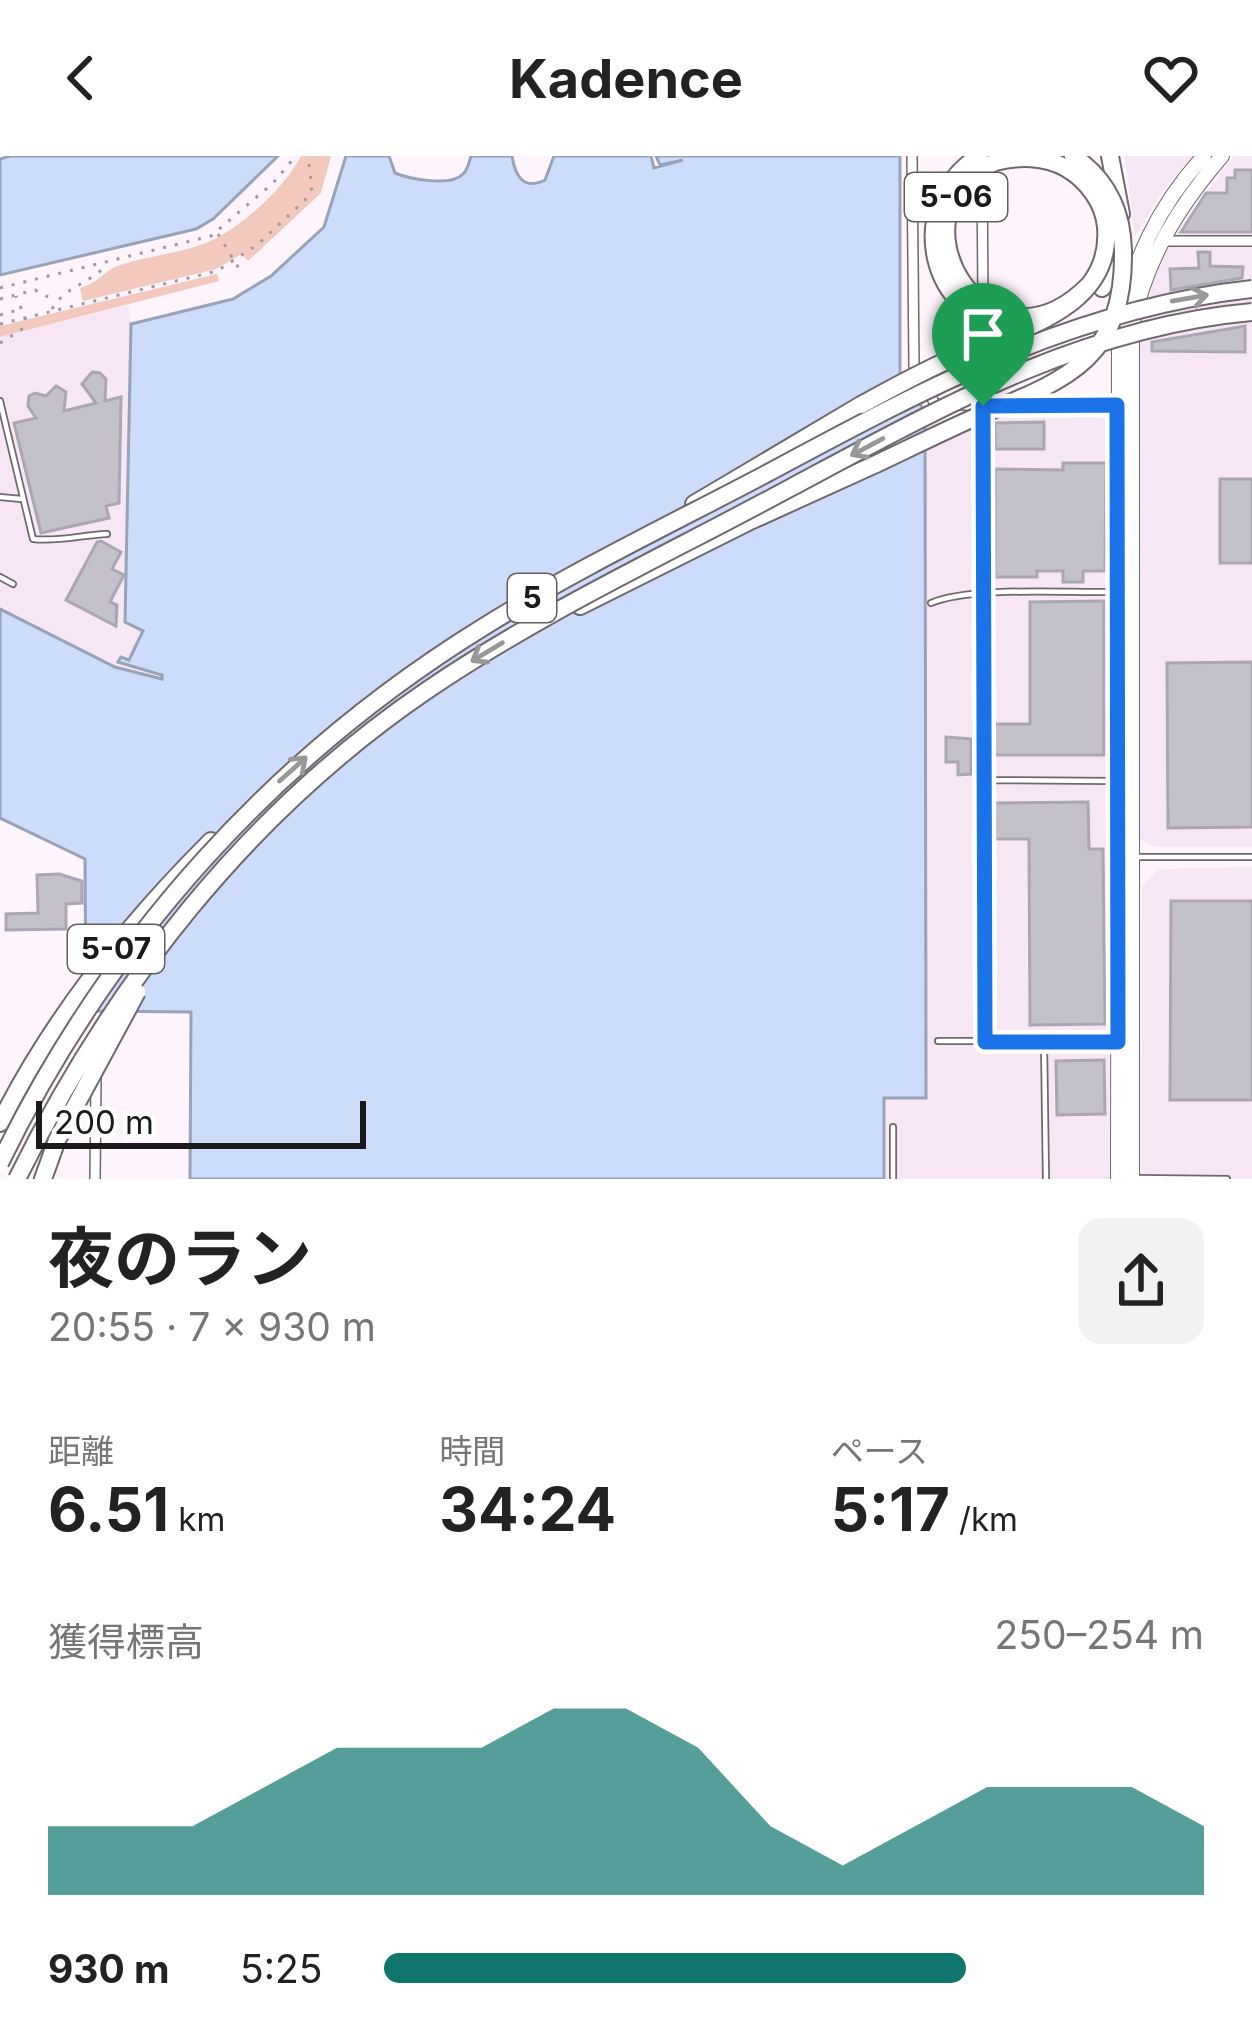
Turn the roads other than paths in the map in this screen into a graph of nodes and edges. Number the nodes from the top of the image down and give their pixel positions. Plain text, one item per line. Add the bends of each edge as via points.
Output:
1 (912, 156) edge
2 (980, 156) edge
3 (1073, 156) edge
4 (1088, 156) edge
5 (1110, 156) edge
6 (1204, 156) edge
7 (1222, 156) edge
8 (1154, 238) junction
9 (1252, 241) edge
10 (1095, 286) junction
11 (1252, 290) edge
12 (1252, 313) edge
13 (0, 401) edge
14 (1124, 405) junction
15 (983, 406) junction
16 (0, 497) edge
17 (21, 499) junction
18 (107, 535) dead end
19 (617, 553) junction
20 (0, 578) edge
21 (13, 584) dead end
22 (1124, 592) junction
23 (982, 595) junction
24 (932, 603) dead end
25 (538, 623) junction
26 (984, 780) junction
27 (1124, 781) junction
28 (247, 812) junction
29 (1131, 857) junction
30 (1252, 857) edge
31 (200, 896) junction
32 (96, 1025) dead end
33 (938, 1041) dead end
34 (1125, 1041) junction
35 (985, 1042) junction
36 (1043, 1042) junction
37 (0, 1123) edge
38 (893, 1127) dead end
39 (0, 1163) edge
40 (1132, 1178) edge
41 (17, 1179) edge
42 (43, 1179) edge
43 (94, 1179) edge
44 (893, 1179) edge
45 (1046, 1179) edge
46 (1118, 1179) edge
47 (1227, 1179) edge

1 - 15 street via 914,366 934,404
2 - 10 highway, 5-06, bridge via 946,187 933,222 936,260 962,304 997,326 1036,329 1071,315
2 - 15 street
3 - 25 highway, bridge via 1112,196 1123,249 1113,321 1078,370
4 - 10 highway via 1105,234
5 - 10 highway via 1121,232 1114,267
6 - 8 street via 1173,192
7 - 8 street
8 - 9 street
8 - 14 street via 1132,326
10 - 19 highway, 5-06, bridge via 1059,309 1028,318 995,311 970,294 949,256 947,224 963,187 988,166 1042,158 1089,188 1106,234 1090,286 1071,304 1049,317 804,436
19 -> 11 highway, 5, bridge via 1012,350 1139,308
12 -> 25 highway, 5, bridge via 1116,338 998,379
13 - 17 lane
14 - 15 street
14 - 22 street
15 - 23 lane
16 - 17 lane
17 - 18 lane via 33,539
28 -> 19 highway, 5, bridge via 411,674
20 - 21 lane
22 - 23 lane
22 - 27 street
23 - 24 lane
23 - 26 lane
25 -> 31 highway, 5, bridge via 350,748
26 - 27 lane
26 - 35 lane
27 - 29 street
27 - 34 street
28 - 37 highway, 5-07, bridge via 144,914 56,1028
28 - 39 highway, 5, bridge via 161,906 92,1000
29 - 30 lane
29 - 34 street
31 - 41 highway, 5, bridge via 107,1017
31 - 42 highway, 5-07, bridge via 116,1027
32 - 43 street
33 - 35 lane
34 - 36 lane
34 - 40 street
34 - 46 street
35 - 36 lane
36 - 45 lane
38 - 44 lane
40 - 47 lane

